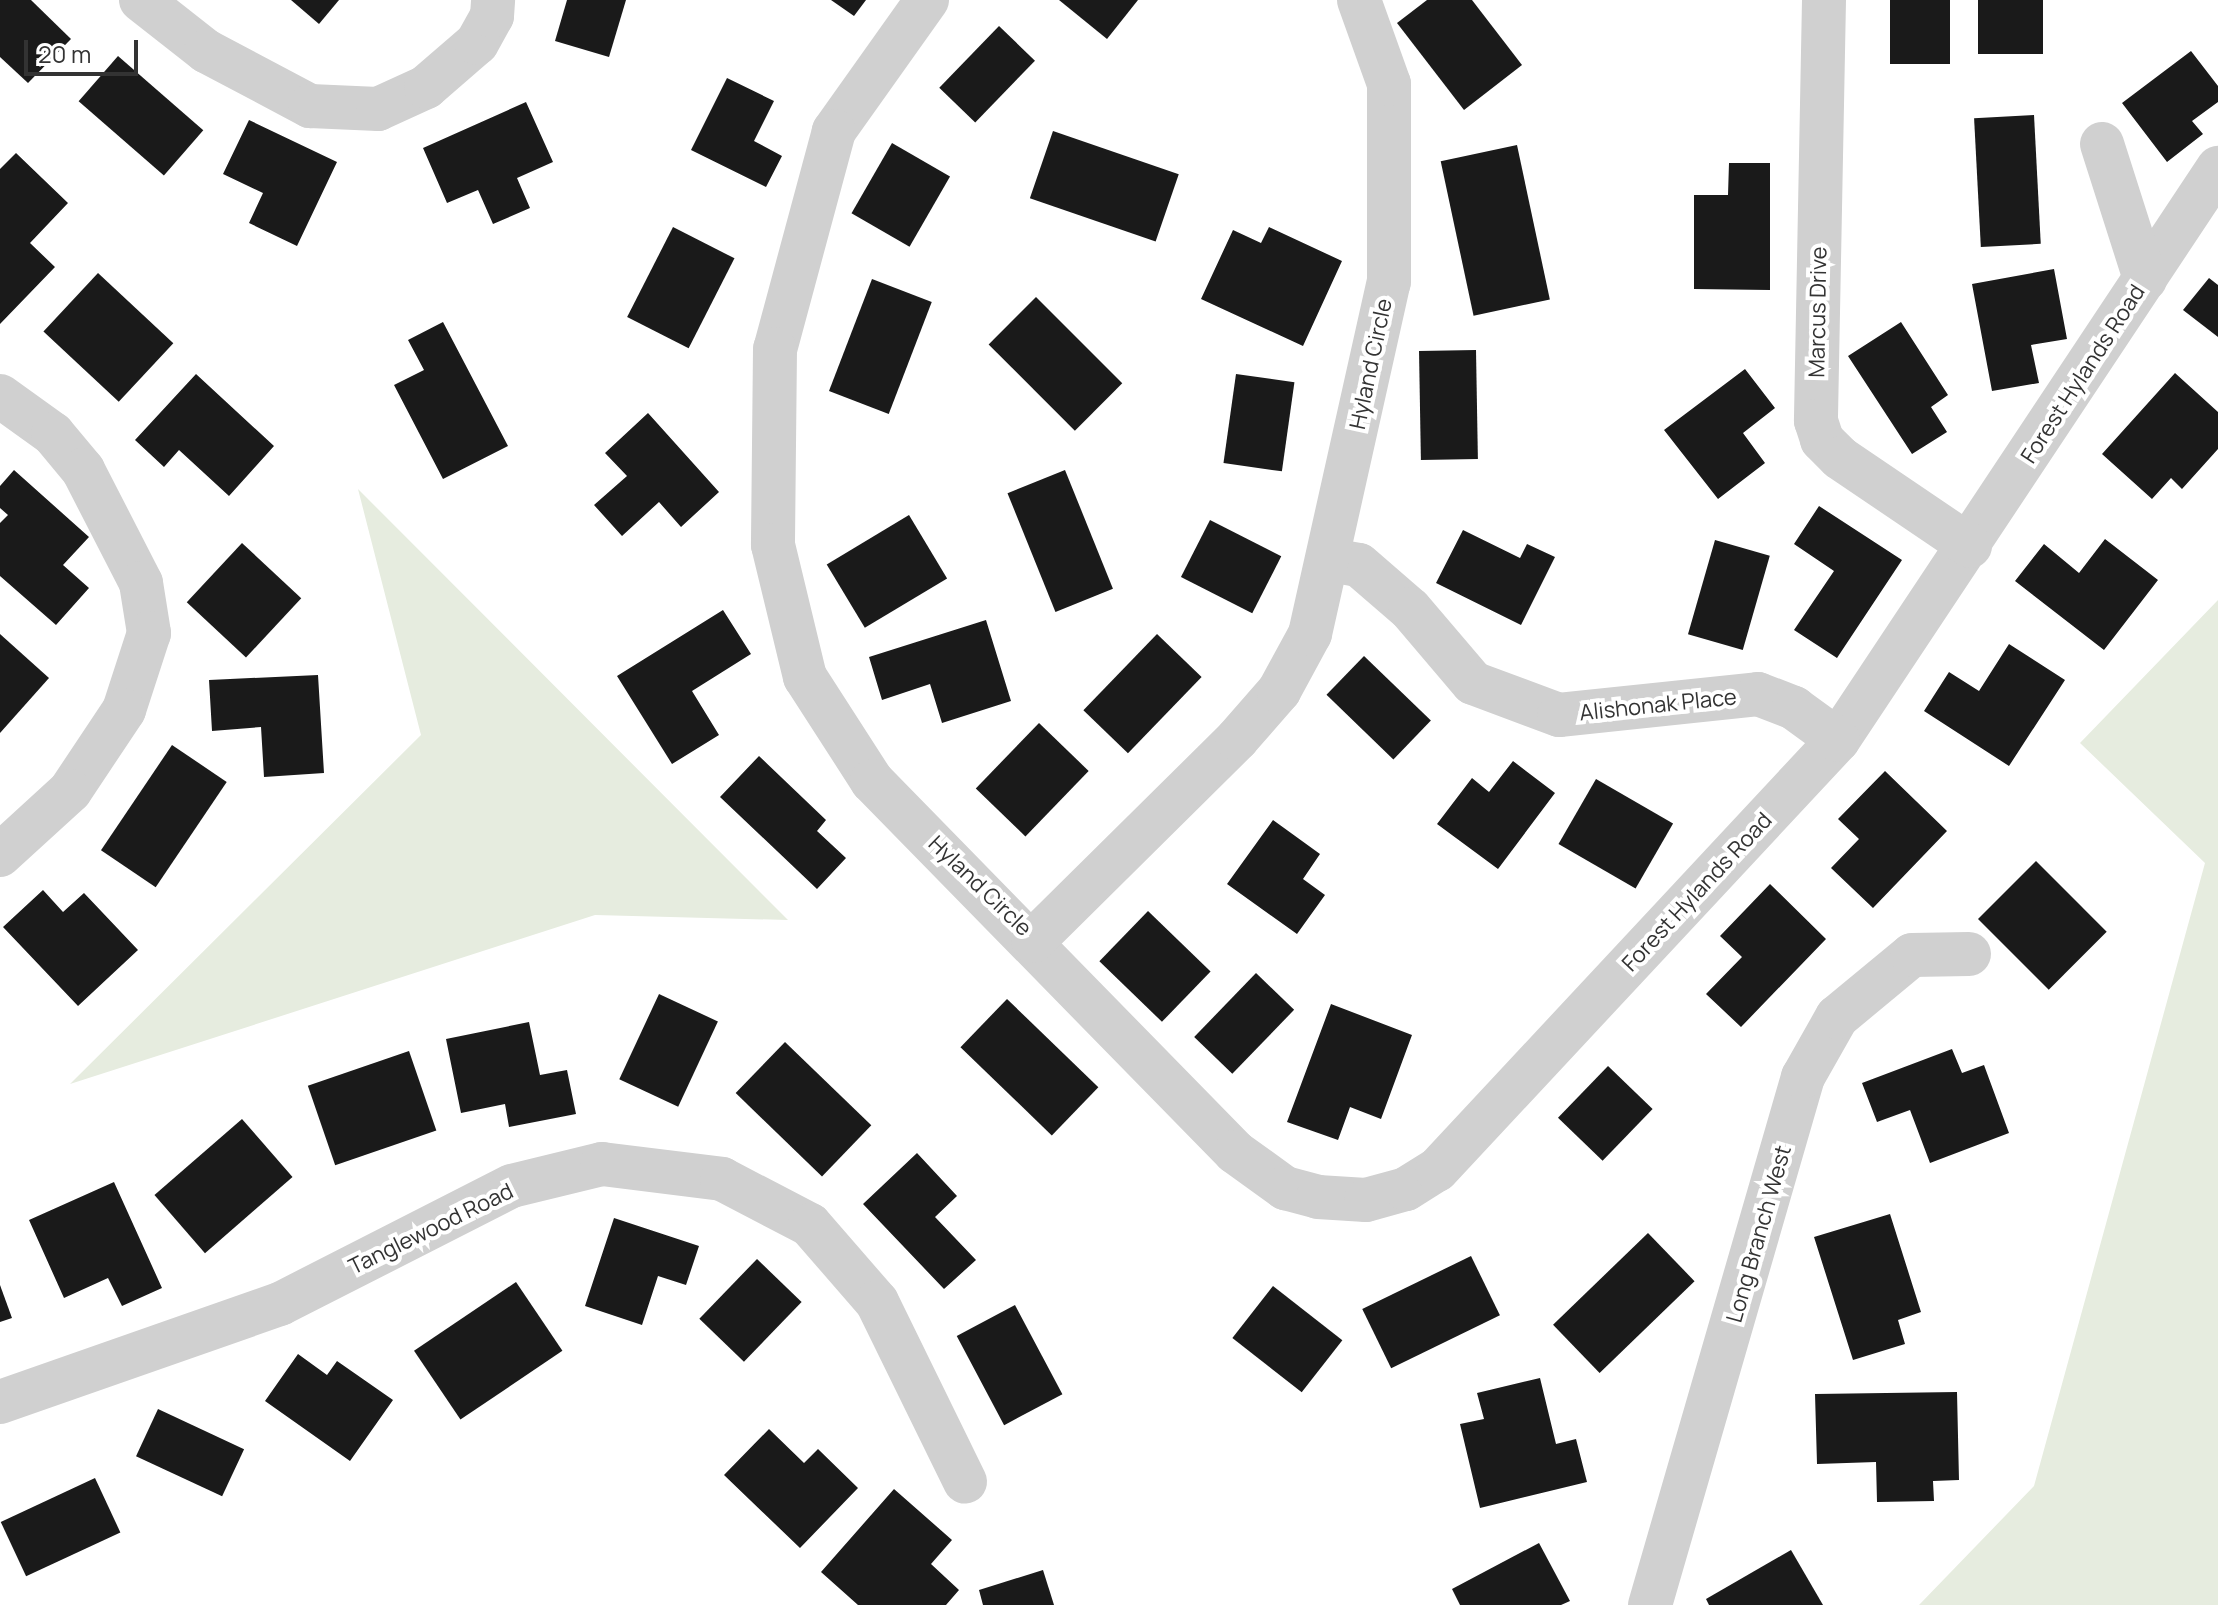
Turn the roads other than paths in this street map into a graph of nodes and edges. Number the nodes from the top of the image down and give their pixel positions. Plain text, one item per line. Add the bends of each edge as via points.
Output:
1 (141, 0) edge
2 (493, 0) edge
3 (927, 0) edge
4 (1359, 0) edge
5 (1824, 0) edge
6 (2102, 144) dead end
7 (2218, 168) edge
8 (2145, 279) junction
9 (0, 396) edge
10 (1970, 546) junction
11 (1330, 560) junction
12 (1838, 740) junction
13 (0, 855) edge
14 (1033, 941) junction
15 (1969, 954) dead end
16 (0, 1402) edge
17 (965, 1482) dead end
18 (1650, 1605) edge

1 - 2 street via 206,51 310,106 378,109 426,87 477,43 492,16
3 - 14 street, Hyland Circle via 834,131 775,349 773,545 805,677 872,781
4 - 11 street, Hyland Circle via 1389,84 1389,282
5 - 10 street, Marcus Drive via 1816,421 1822,440 1840,458
6 - 8 street
7 - 8 street, Forest Hylands Road
8 - 10 street, Forest Hylands Road
9 - 13 street via 53,434 73,457 141,583 149,633 124,710 70,791
10 - 12 street, Forest Hylands Road
11 - 12 street, Alishonak Place via 1359,565 1400,600 1473,683 1547,711 1559,715 1758,694 1794,708
11 - 14 street, Hyland Circle via 1310,634 1279,691
12 - 14 street, Forest Hylands Road via 1437,1170 1406,1189 1366,1200 1318,1197 1285,1188 1235,1152
15 - 18 street, Long Branch West via 1912,955 1837,1017 1803,1077
16 - 17 street, Tanglewood Road via 280,1304 512,1186 602,1164 722,1179 810,1225 877,1302

